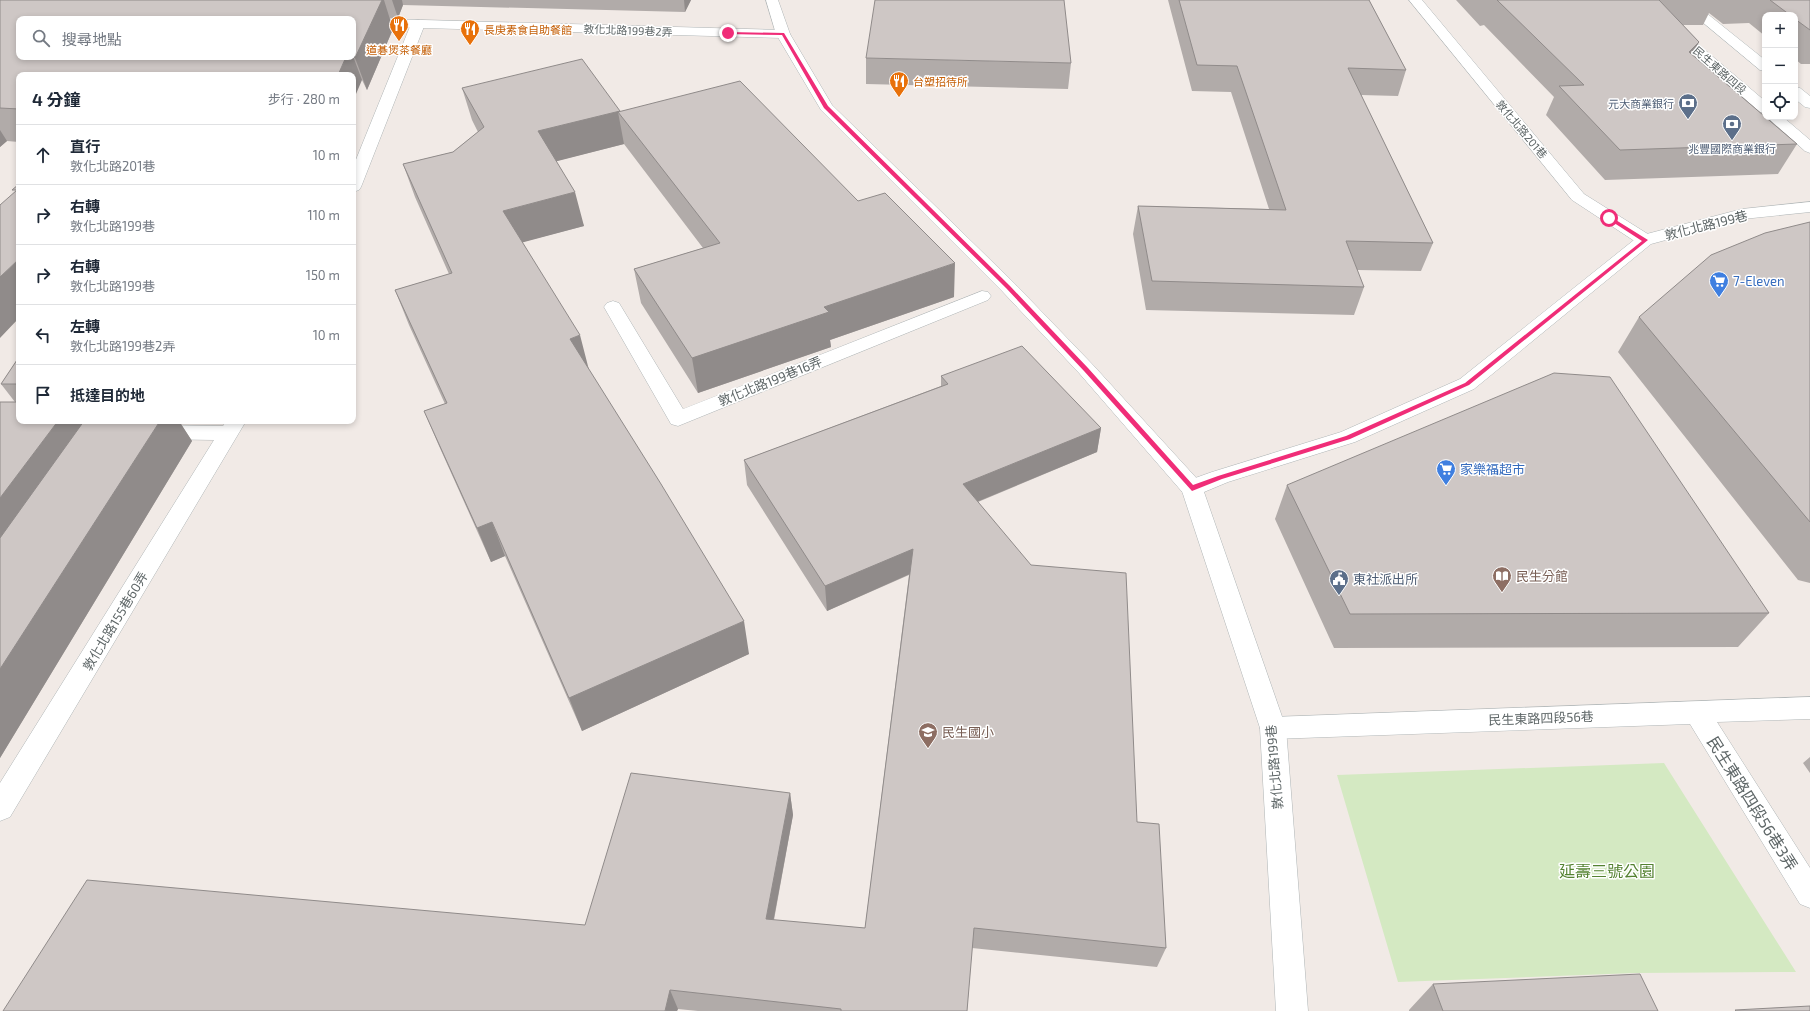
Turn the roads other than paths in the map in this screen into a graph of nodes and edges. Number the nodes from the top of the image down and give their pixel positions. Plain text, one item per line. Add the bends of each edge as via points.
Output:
1 (772, 0) edge
2 (1415, 0) edge
3 (1638, 0) edge
4 (1682, 0) edge
5 (356, 22) edge
6 (418, 24) junction
7 (783, 34) junction
8 (1762, 65) edge
9 (1798, 94) edge
10 (1810, 104) edge
11 (1762, 106) edge
12 (1777, 120) edge
13 (1810, 148) edge
14 (356, 179) edge
15 (1810, 207) edge
16 (1645, 240) junction
17 (982, 296) dead end
18 (614, 307) dead end
19 (233, 427) edge
20 (137, 432) edge
21 (1192, 488) junction
22 (1810, 708) edge
23 (1697, 713) junction
24 (1273, 728) junction
25 (0, 808) edge
26 (1810, 894) edge
27 (1292, 1011) edge

1 - 7 street, 敦化北路199巷
2 - 16 street, 敦化北路201巷 via 1578,198
3 - 11 street, 民生東路四段
4 - 8 street
5 - 6 street, 敦化北路199巷2弄
6 - 7 street, 敦化北路199巷2弄
6 - 14 street
7 - 21 street, 敦化北路199巷 via 826,107 1008,287 1086,369
9 - 10 street
12 - 13 street
15 - 16 street, 敦化北路199巷 via 1742,214
16 - 21 street, 敦化北路199巷 via 1467,384 1348,438
17 - 18 street, 敦化北路199巷16弄 via 678,419
19 - 20 street, 敦化北路155巷60弄
19 - 25 street, 敦化北路155巷60弄
21 - 24 street, 敦化北路199巷
22 - 23 street, 民生東路四段56巷
23 - 24 street, 民生東路四段56巷
23 - 26 street, 民生東路四段56巷3弄
24 - 27 street, 敦化北路199巷

